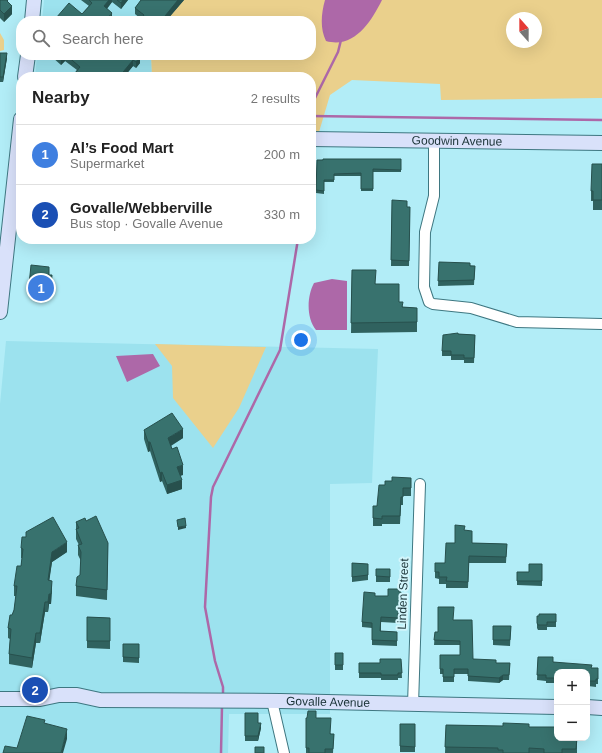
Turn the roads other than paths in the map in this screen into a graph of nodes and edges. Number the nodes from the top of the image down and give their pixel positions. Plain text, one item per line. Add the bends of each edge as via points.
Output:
1 (34, 0) edge
2 (32, 16) edge
3 (27, 60) edge
4 (26, 72) edge
5 (316, 139) edge
6 (434, 141) junction
7 (602, 143) edge
8 (16, 170) edge
9 (0, 312) edge
10 (602, 324) edge
11 (420, 484) dead end
12 (0, 699) edge
13 (272, 701) junction
14 (413, 705) junction
15 (554, 707) edge
16 (590, 708) edge
17 (602, 708) edge
18 (284, 753) edge

1 - 2 street
3 - 4 street
5 - 6 street, Goodwin Avenue
6 - 7 street, Goodwin Avenue
6 - 10 street via 434,196 425,232 424,287 429,302 471,308 517,322
8 - 9 street
11 - 14 street, Linden Street
12 - 13 street, Govalle Avenue via 40,700 59,695 72,695 100,700
13 - 14 street, Govalle Avenue
13 - 18 street
14 - 15 street, Govalle Avenue
16 - 17 street

